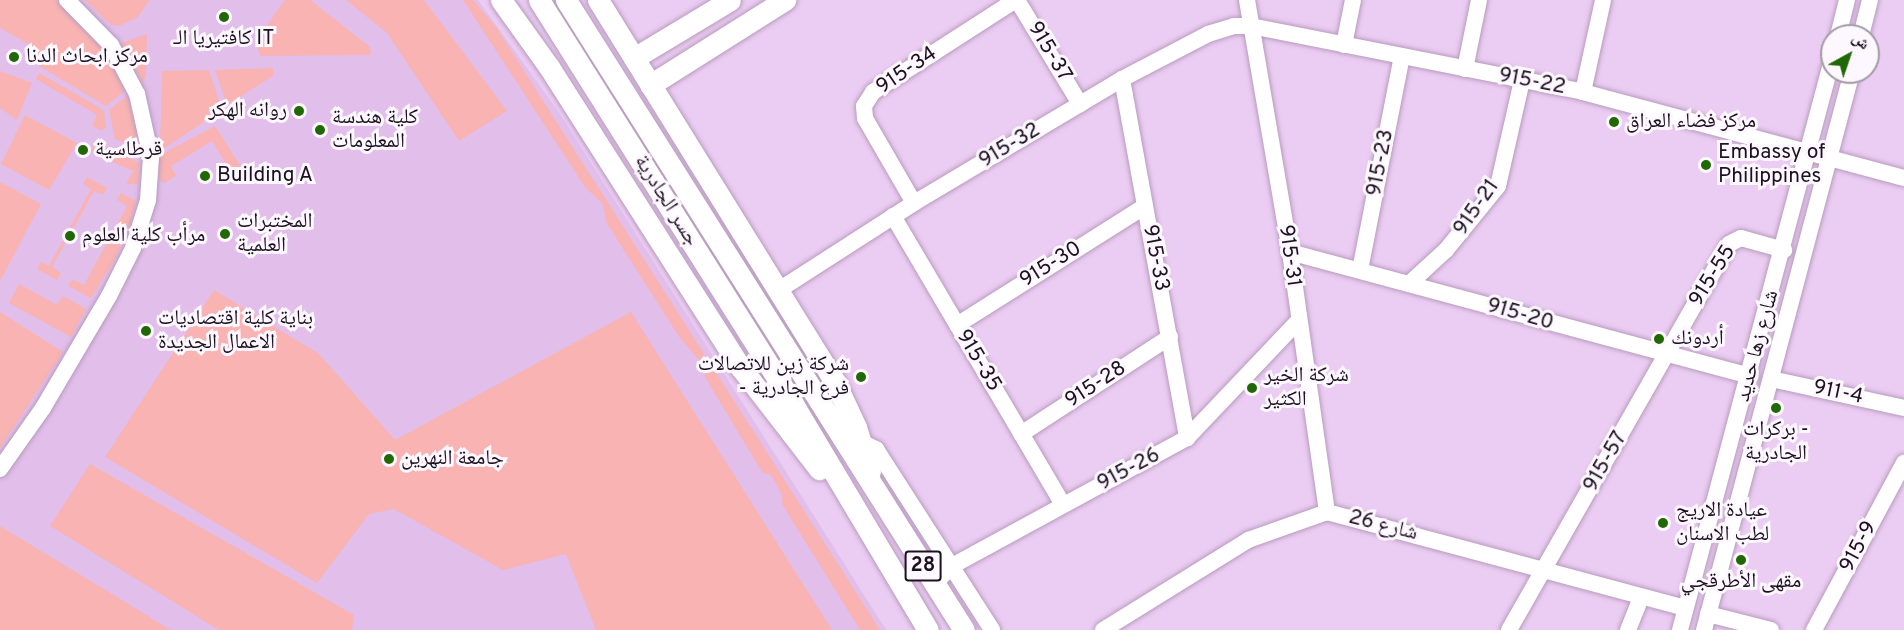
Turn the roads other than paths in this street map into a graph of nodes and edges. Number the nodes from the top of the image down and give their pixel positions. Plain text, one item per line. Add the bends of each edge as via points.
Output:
1 (68, 0) edge
2 (501, 0) edge
3 (539, 0) edge
4 (566, 0) edge
5 (598, 0) edge
6 (730, 0) edge
7 (785, 0) edge
8 (1017, 0) edge
9 (1246, 0) edge
10 (1353, 0) edge
11 (1479, 0) edge
12 (1603, 0) edge
13 (1847, 0) edge
14 (1870, 0) edge
15 (1841, 24) edge
16 (1864, 24) edge
17 (1251, 26) junction
18 (1344, 45) junction
19 (1402, 56) junction
20 (634, 58) junction
21 (1465, 69) junction
22 (1122, 78) junction
23 (1522, 80) junction
24 (1826, 84) edge
25 (1849, 84) edge
26 (650, 85) junction
27 (1583, 92) junction
28 (1080, 104) junction
29 (1809, 154) junction
30 (1830, 161) junction
31 (1904, 178) edge
32 (914, 203) junction
33 (1145, 206) junction
34 (893, 216) junction
35 (1784, 250) junction
36 (1290, 252) junction
37 (1360, 270) junction
38 (1409, 284) junction
39 (779, 290) junction
40 (1298, 321) junction
41 (957, 325) junction
42 (1170, 337) junction
43 (1666, 356) junction
44 (1750, 376) junction
45 (1772, 379) junction
46 (801, 397) junction
47 (1904, 408) edge
48 (1021, 434) junction
49 (1187, 438) junction
50 (861, 442) junction
51 (1904, 463) edge
52 (0, 469) edge
53 (882, 503) junction
54 (1064, 505) junction
55 (1328, 512) junction
56 (858, 519) junction
57 (952, 566) junction
58 (1546, 568) junction
59 (934, 584) junction
60 (1641, 597) junction
61 (1685, 608) junction
62 (1706, 622) edge
63 (928, 630) edge
64 (964, 630) edge
65 (992, 630) edge
66 (1103, 630) edge
67 (1509, 630) edge
68 (1629, 630) edge
69 (1680, 630) edge
70 (1771, 630) edge
71 (1814, 630) edge

1 - 52 street via 111,45 137,94 151,157 148,200 133,248 109,296 43,408
2 - 56 main road via 549,67 741,368
3 - 46 main road, جسر الجادرية
4 - 46 main road, جسر الجادرية
5 - 20 main road
6 - 20 main road
7 - 26 main road
8 - 28 street, 915-37
8 - 32 street, 915-34 via 873,92 864,106 865,118
9 - 17 street, 915-31
10 - 18 street
11 - 21 street
12 - 27 street
13 - 15 street
14 - 16 street
17 - 18 street, 915-22
17 - 22 street, 915-32 via 1234,26 1208,34
17 - 36 street, 915-31
18 - 19 street, 915-22
19 - 21 street, 915-22
19 - 37 street, 915-23
20 - 26 main road
21 - 23 street, 915-22
22 - 28 street, 915-32
22 - 33 street, 915-33
23 - 27 street, 915-22
23 - 38 street, 915-21 via 1498,186 1476,216
24 - 29 street, شارع زها حديد
25 - 30 street, شارع زها حديد
26 - 39 main road
27 - 29 street, 915-22
28 - 32 street, 915-32
29 - 30 street, 915-22
29 - 35 street, شارع زها حديد
30 - 31 street, 915-22
30 - 45 street, شارع زها حديد
32 - 34 street, 915-32
33 - 41 street, 915-30
33 - 42 street, 915-33
34 - 39 street, 915-32
34 - 41 street, 915-35
35 - 43 street, 915-55 via 1734,239
35 - 44 street, شارع زها حديد
36 - 37 street, 915-20
36 - 40 street, 915-31
37 - 38 street, 915-20
38 - 43 street, 915-20
39 - 50 main road via 842,395
40 - 49 street, 915-26
40 - 55 street, 915-31
41 - 48 street, 915-35
42 - 48 street, 915-28
42 - 49 street, 915-33
43 - 44 street, 915-20
43 - 58 street, 915-57
44 - 61 street, شارع زها حديد
45 - 47 street, 911-4
45 - 62 street, شارع زها حديد
46 - 53 main road
46 - 56 main road
48 - 54 street, 915-35
49 - 54 street, 915-26
50 - 53 main road
50 - 57 street via 876,449
51 - 71 street, 915-9
53 - 59 main road, 28
54 - 57 street, 915-26
55 - 58 street, شارع 26
55 - 66 street, شارع 26 via 1248,540
56 - 63 main road, 28
57 - 59 street, 915-26
57 - 65 street
58 - 60 street, شارع 26
58 - 67 street, 915-57
59 - 64 main road, 28
60 - 61 street, شارع 26
60 - 68 street
61 - 69 street, شارع زها حديد
62 - 70 street

